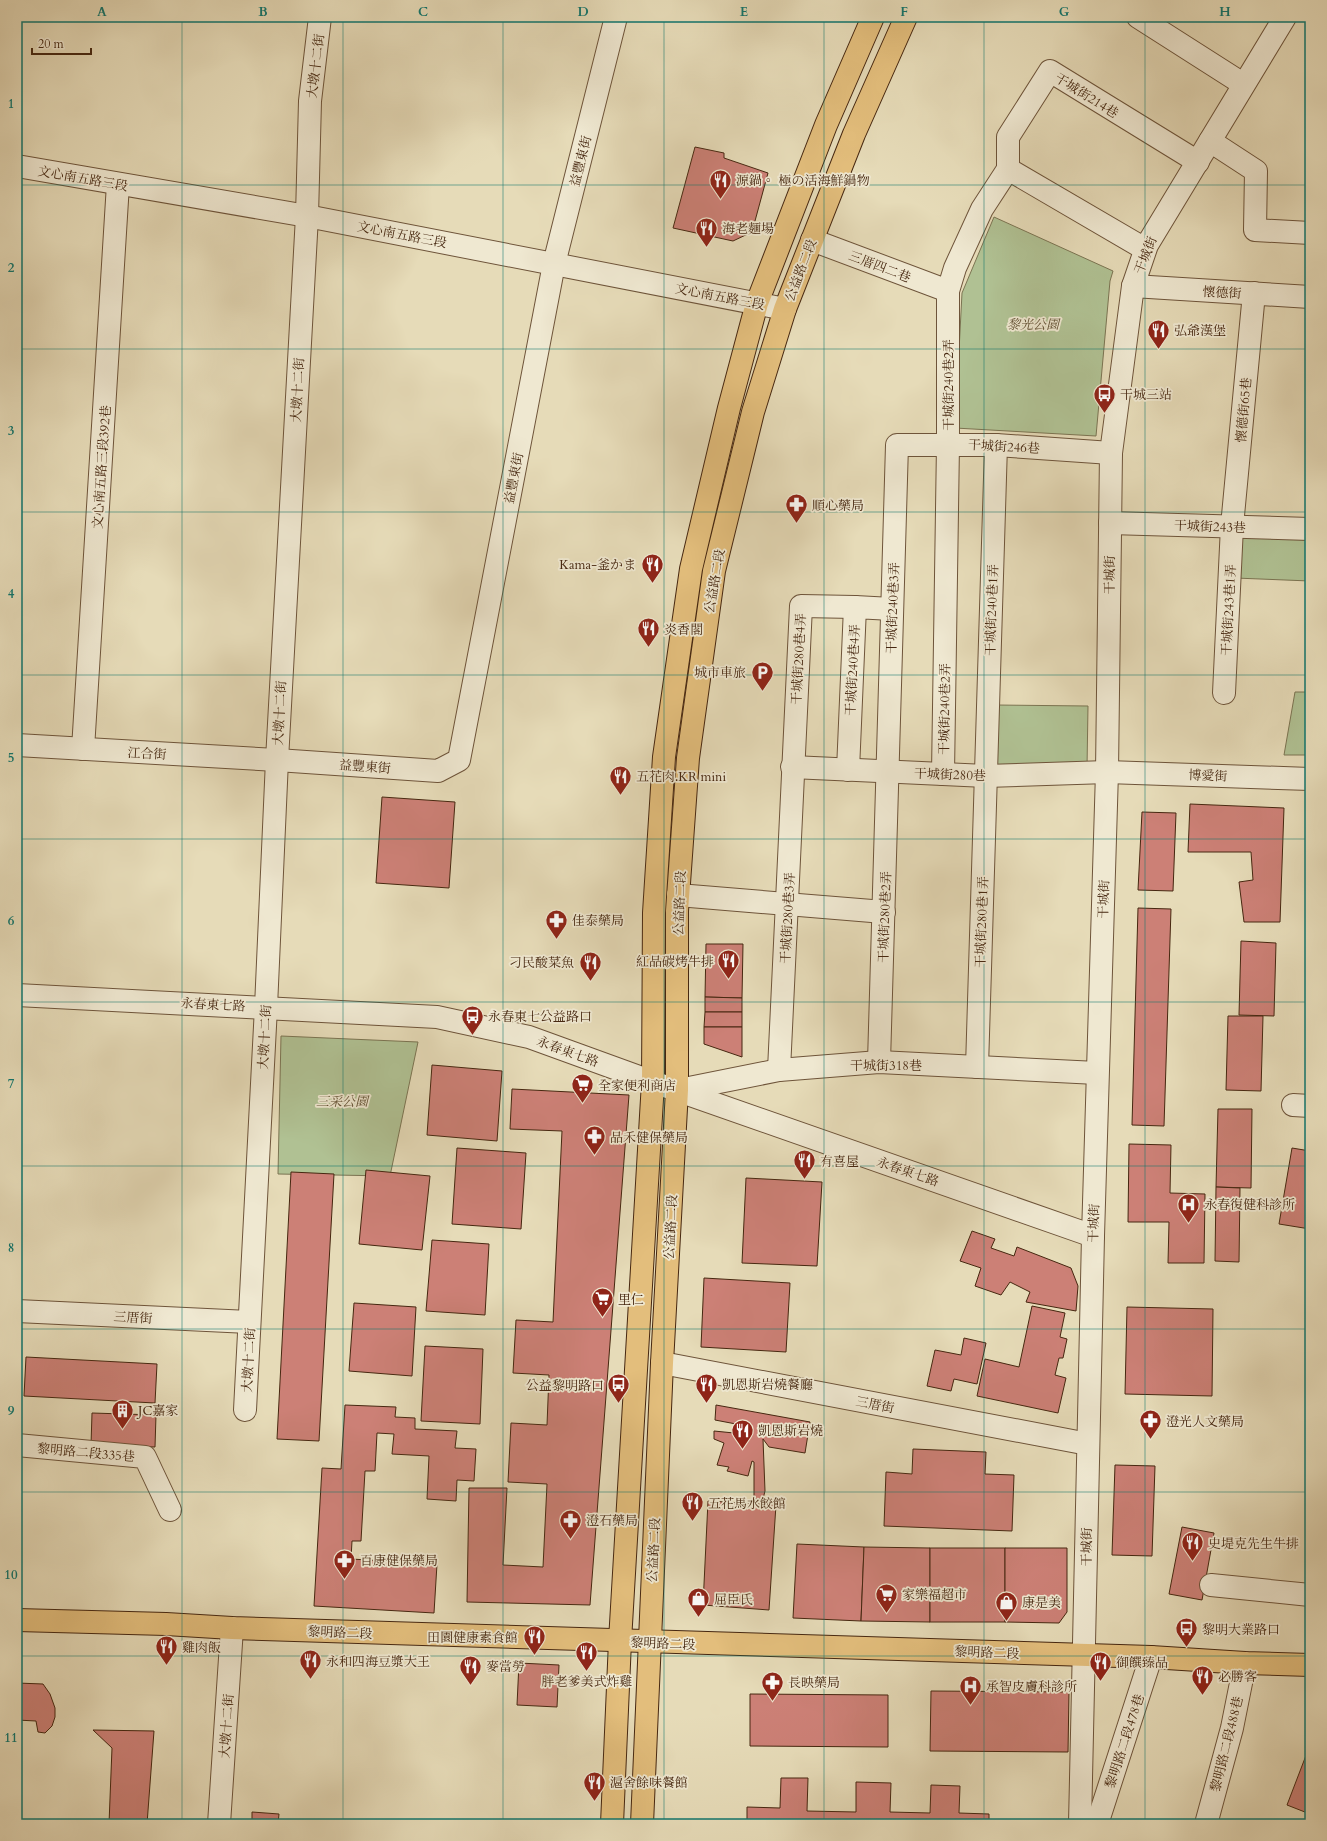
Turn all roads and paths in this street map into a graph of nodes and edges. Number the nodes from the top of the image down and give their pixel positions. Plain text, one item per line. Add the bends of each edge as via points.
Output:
1 (320, 17) edge
2 (616, 17) edge
3 (873, 17) edge
4 (906, 17) edge
5 (1138, 17) edge
6 (1285, 17) edge
7 (1243, 84) junction
8 (1210, 141) junction
9 (1198, 162) junction
10 (17, 166) edge
11 (1008, 169) junction
12 (118, 184) junction
13 (307, 216) junction
14 (1310, 233) edge
15 (812, 240) junction
16 (1145, 250) junction
17 (554, 264) junction
18 (1133, 286) junction
19 (948, 291) junction
20 (1254, 294) junction
21 (1310, 297) edge
22 (757, 303) junction
23 (785, 309) junction
24 (948, 444) junction
25 (897, 445) joint
26 (996, 445) junction
27 (1111, 453) junction
28 (1110, 523) junction
29 (1232, 526) junction
30 (1310, 529) edge
31 (855, 607) junction
32 (892, 609) junction
33 (1224, 693) dead end
34 (17, 745) edge
35 (84, 749) junction
36 (277, 760) junction
37 (792, 767) junction
38 (848, 770) junction
39 (888, 772) junction
40 (1107, 772) junction
41 (942, 774) junction
42 (986, 776) junction
43 (1310, 779) edge
44 (678, 895) junction
45 (788, 904) junction
46 (884, 912) junction
47 (17, 995) edge
48 (266, 1007) junction
49 (879, 1062) junction
50 (977, 1067) junction
51 (779, 1070) junction
52 (1097, 1073) junction
53 (652, 1082) junction
54 (677, 1090) junction
55 (1093, 1236) junction
56 (17, 1311) edge
57 (250, 1322) junction
58 (662, 1363) junction
59 (245, 1410) dead end
60 (1088, 1444) junction
61 (17, 1445) edge
62 (170, 1510) dead end
63 (1211, 1585) dead end
64 (1310, 1595) edge
65 (17, 1620) edge
66 (232, 1628) junction
67 (620, 1641) junction
68 (649, 1642) junction
69 (1084, 1655) junction
70 (1151, 1657) junction
71 (1245, 1663) junction
72 (1310, 1664) edge
73 (219, 1824) edge
74 (612, 1824) edge
75 (642, 1824) edge
76 (1080, 1824) edge
77 (1097, 1824) edge
78 (1206, 1824) edge

1 - 13 street, 大墩十二街 via 310,101
2 - 17 street, 益豐東街
3 - 22 main road, 公益路二段 via 826,125
4 - 15 main road, 公益路二段 via 854,134
5 - 7 street
6 - 7 street, 干城街
7 - 8 street, 干城街
8 - 9 street, 干城街
8 - 14 street via 1256,171 1255,230
9 - 11 street, 干城街214巷 via 1050,71 1008,137
9 - 16 street, 干城街
10 - 12 street, 文心南五路三段
11 - 16 street
11 - 19 street, 干城街240巷2弄 via 982,209 955,268
12 - 13 street, 文心南五路三段
12 - 35 street, 文心南五路三段392巷
13 - 17 street, 文心南五路三段
13 - 36 street, 大墩十二街
15 - 19 street, 三厝四二巷
15 - 23 main road, 公益路二段
16 - 18 street, 干城街
17 - 22 street, 文心南五路三段
17 - 36 street, 益豐東街 via 459,760 438,771
18 - 20 street, 懷德街
18 - 27 street, 干城街
19 - 24 street, 干城街240巷2弄
20 - 21 street, 懷德街
20 - 29 street, 懷德街65巷
22 - 23 street, 文心南五路三段
22 - 53 main road, 公益路二段 via 691,568 664,758 654,914
23 - 44 main road, 公益路二段 via 753,412 714,571 688,758
24 - 25 street, 干城街246巷
24 - 26 street, 干城街246巷
24 - 41 street, 干城街240巷2弄
25 - 32 street, 干城街240巷3弄
26 - 27 street, 干城街246巷
26 - 42 street, 干城街240巷1弄
27 - 28 street, 干城街
28 - 29 street, 干城街243巷
28 - 40 street, 干城街
29 - 30 street, 干城街243巷
29 - 33 street, 干城街243巷1弄
31 - 32 street, 干城街240巷4弄
31 - 37 street, 干城街280巷4弄 via 801,606
31 - 38 street, 干城街240巷4弄
32 - 39 street, 干城街240巷3弄
34 - 35 street, 江合街
35 - 36 street, 江合街
36 - 48 street, 大墩十二街
37 - 38 street, 干城街280巷
37 - 45 street, 干城街280巷3弄
38 - 39 street, 干城街280巷
39 - 41 street, 干城街280巷
39 - 46 street, 干城街280巷2弄
40 - 42 street, 干城街280巷
40 - 43 street, 博愛街
40 - 52 street, 干城街
41 - 42 street, 干城街280巷
42 - 50 street, 干城街280巷1弄
44 - 45 street
44 - 54 main road, 公益路二段
45 - 46 street
45 - 51 street, 干城街280巷3弄
46 - 49 street, 干城街280巷2弄
47 - 48 street, 永春東七路
48 - 53 street, 永春東七路 via 437,1017 529,1037
48 - 57 street, 大墩十二街
49 - 50 street, 干城街318巷
49 - 51 street, 干城街318巷
50 - 52 street, 干城街318巷
51 - 54 street, 干城街318巷
52 - 55 street, 干城街
53 - 54 street, 永春東七路
53 - 67 main road, 公益路二段
54 - 55 street, 永春東七路
54 - 58 main road, 公益路二段
55 - 60 street, 干城街
56 - 57 street, 三厝街
57 - 59 street, 大墩十二街
58 - 60 street, 三厝街
58 - 68 main road, 公益路二段
60 - 69 street, 干城街
61 - 62 street, 黎明路二段335巷 via 145,1457
63 - 64 street
65 - 66 main road, 黎明路二段
66 - 67 main road, 黎明路二段
66 - 73 street, 大墩十二街
67 - 68 main road, 黎明路二段
67 - 74 main road, 公益路二段
68 - 69 main road, 黎明路二段
68 - 75 main road, 公益路二段
69 - 70 main road, 黎明路二段
69 - 76 street, 干城街
70 - 71 main road, 黎明路二段
70 - 77 street, 黎明路二段478巷
71 - 72 main road, 黎明路二段
71 - 78 street, 黎明路二段488巷 via 1232,1728

